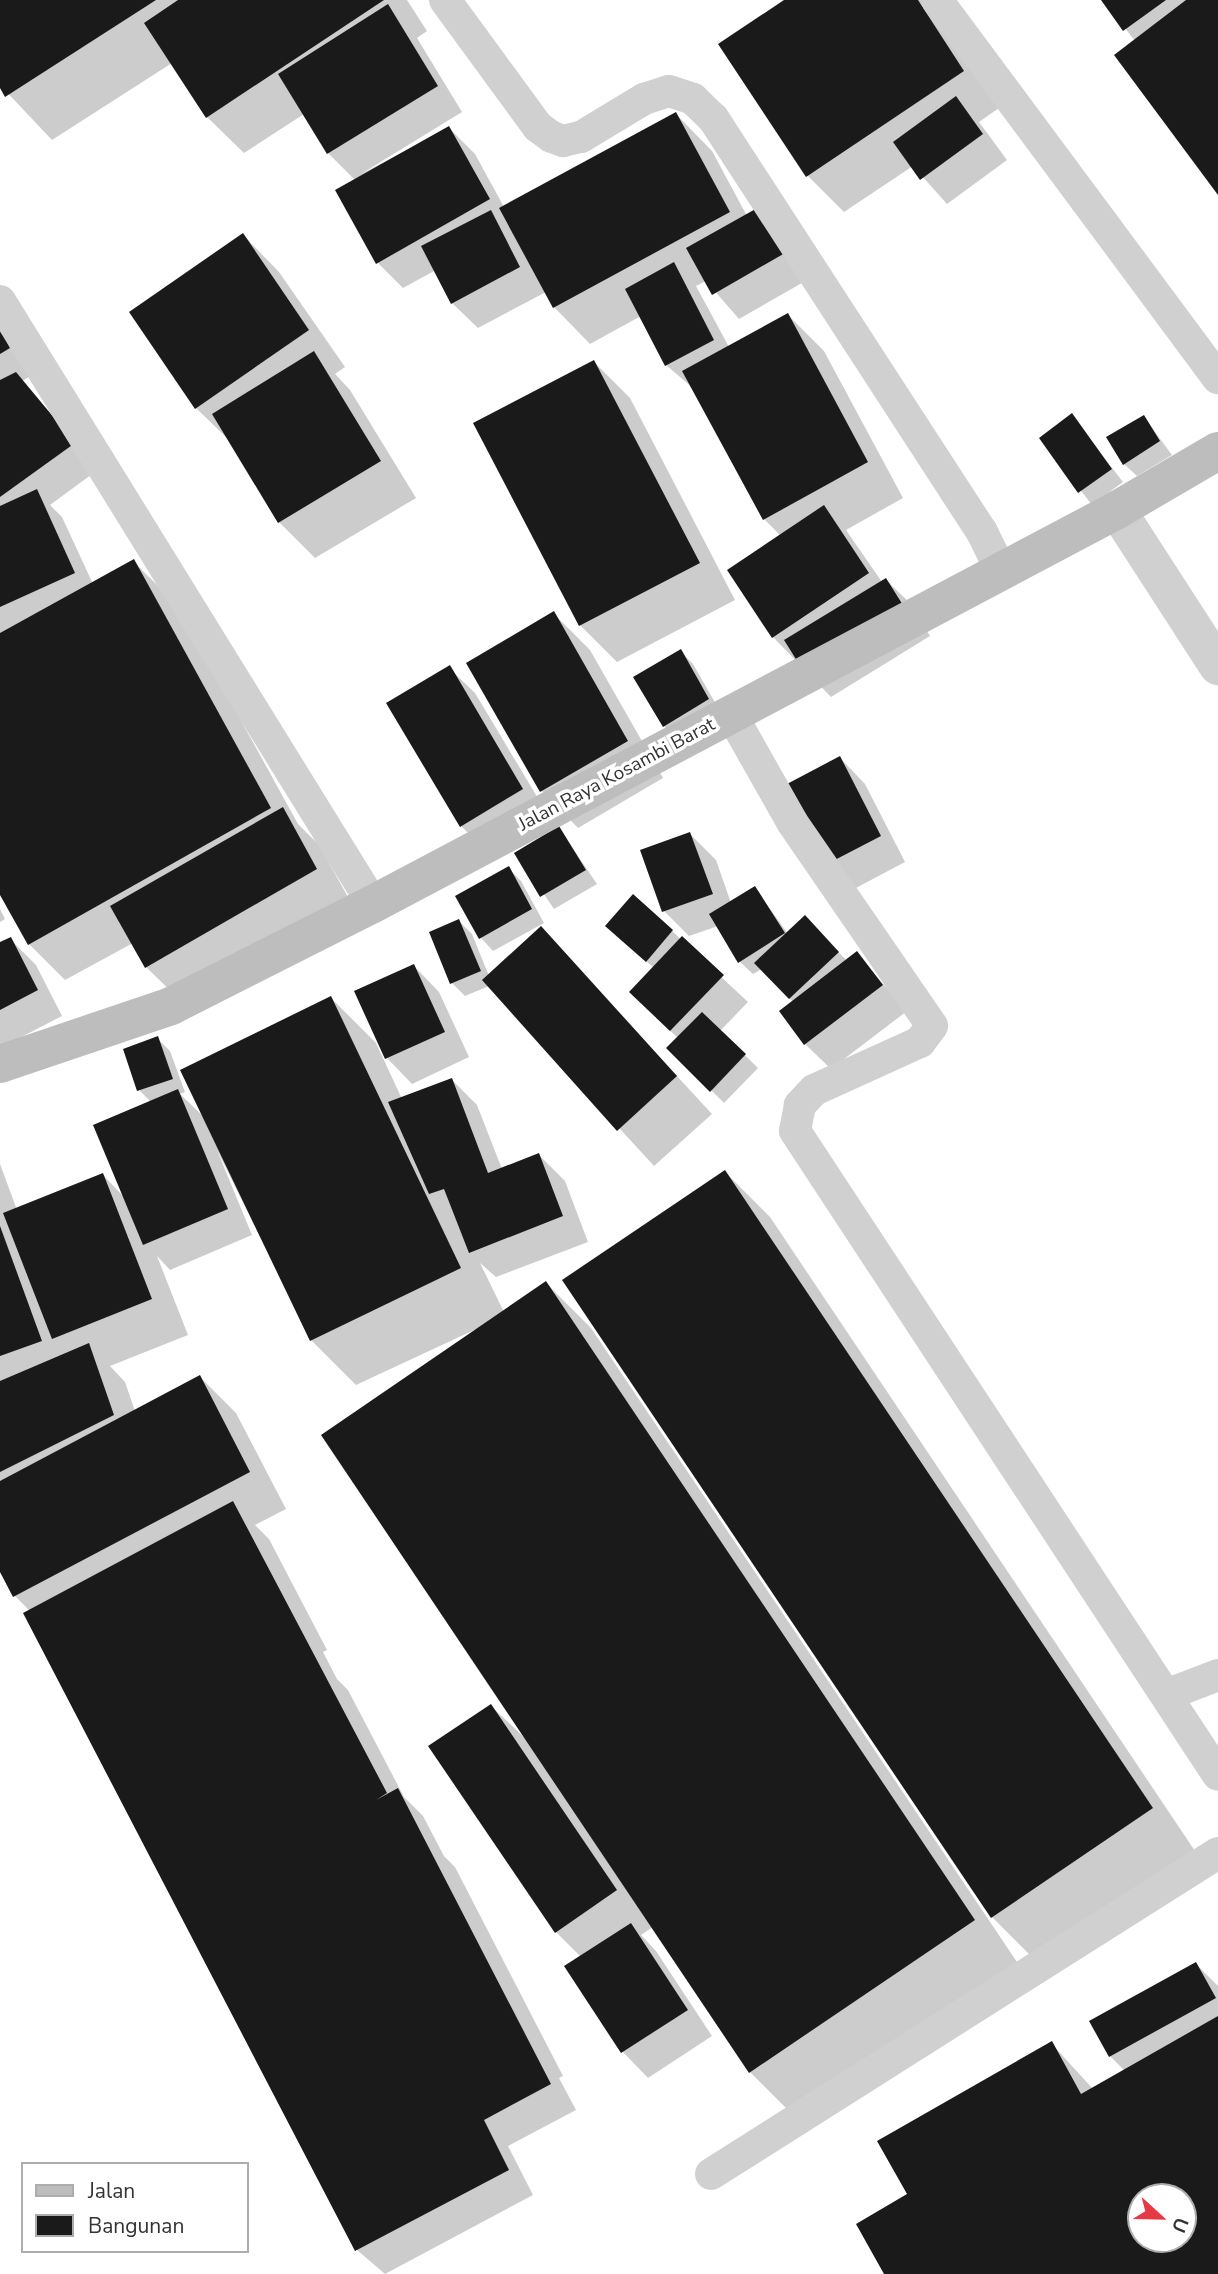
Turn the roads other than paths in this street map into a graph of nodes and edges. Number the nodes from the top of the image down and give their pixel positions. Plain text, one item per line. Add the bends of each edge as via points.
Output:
1 (445, 0) edge
2 (937, 0) edge
3 (0, 300) edge
4 (1218, 378) edge
5 (1218, 451) edge
6 (1117, 510) junction
7 (1001, 571) junction
8 (1218, 666) edge
9 (732, 714) junction
10 (373, 904) junction
11 (0, 1064) edge
12 (1218, 1675) edge
13 (1166, 1695) junction
14 (1218, 1775) edge
15 (1218, 1853) edge
16 (711, 2174) dead end

1 - 7 lane via 538,127 552,137 563,141 580,137 644,99 669,91 693,99 713,118 982,531
2 - 4 lane
3 - 10 lane
5 - 6 main road, Jalan Raya Kosambi Barat
6 - 7 main road, Jalan Raya Kosambi Barat
6 - 8 street
7 - 9 main road, Jalan Raya Kosambi Barat
9 - 10 main road, Jalan Raya Kosambi Barat
9 - 13 lane via 792,822 932,1026 920,1042 814,1090 800,1105 795,1131
10 - 11 main road, Jalan Raya Kosambi Barat via 171,1006
12 - 13 lane
13 - 14 lane
15 - 16 lane

